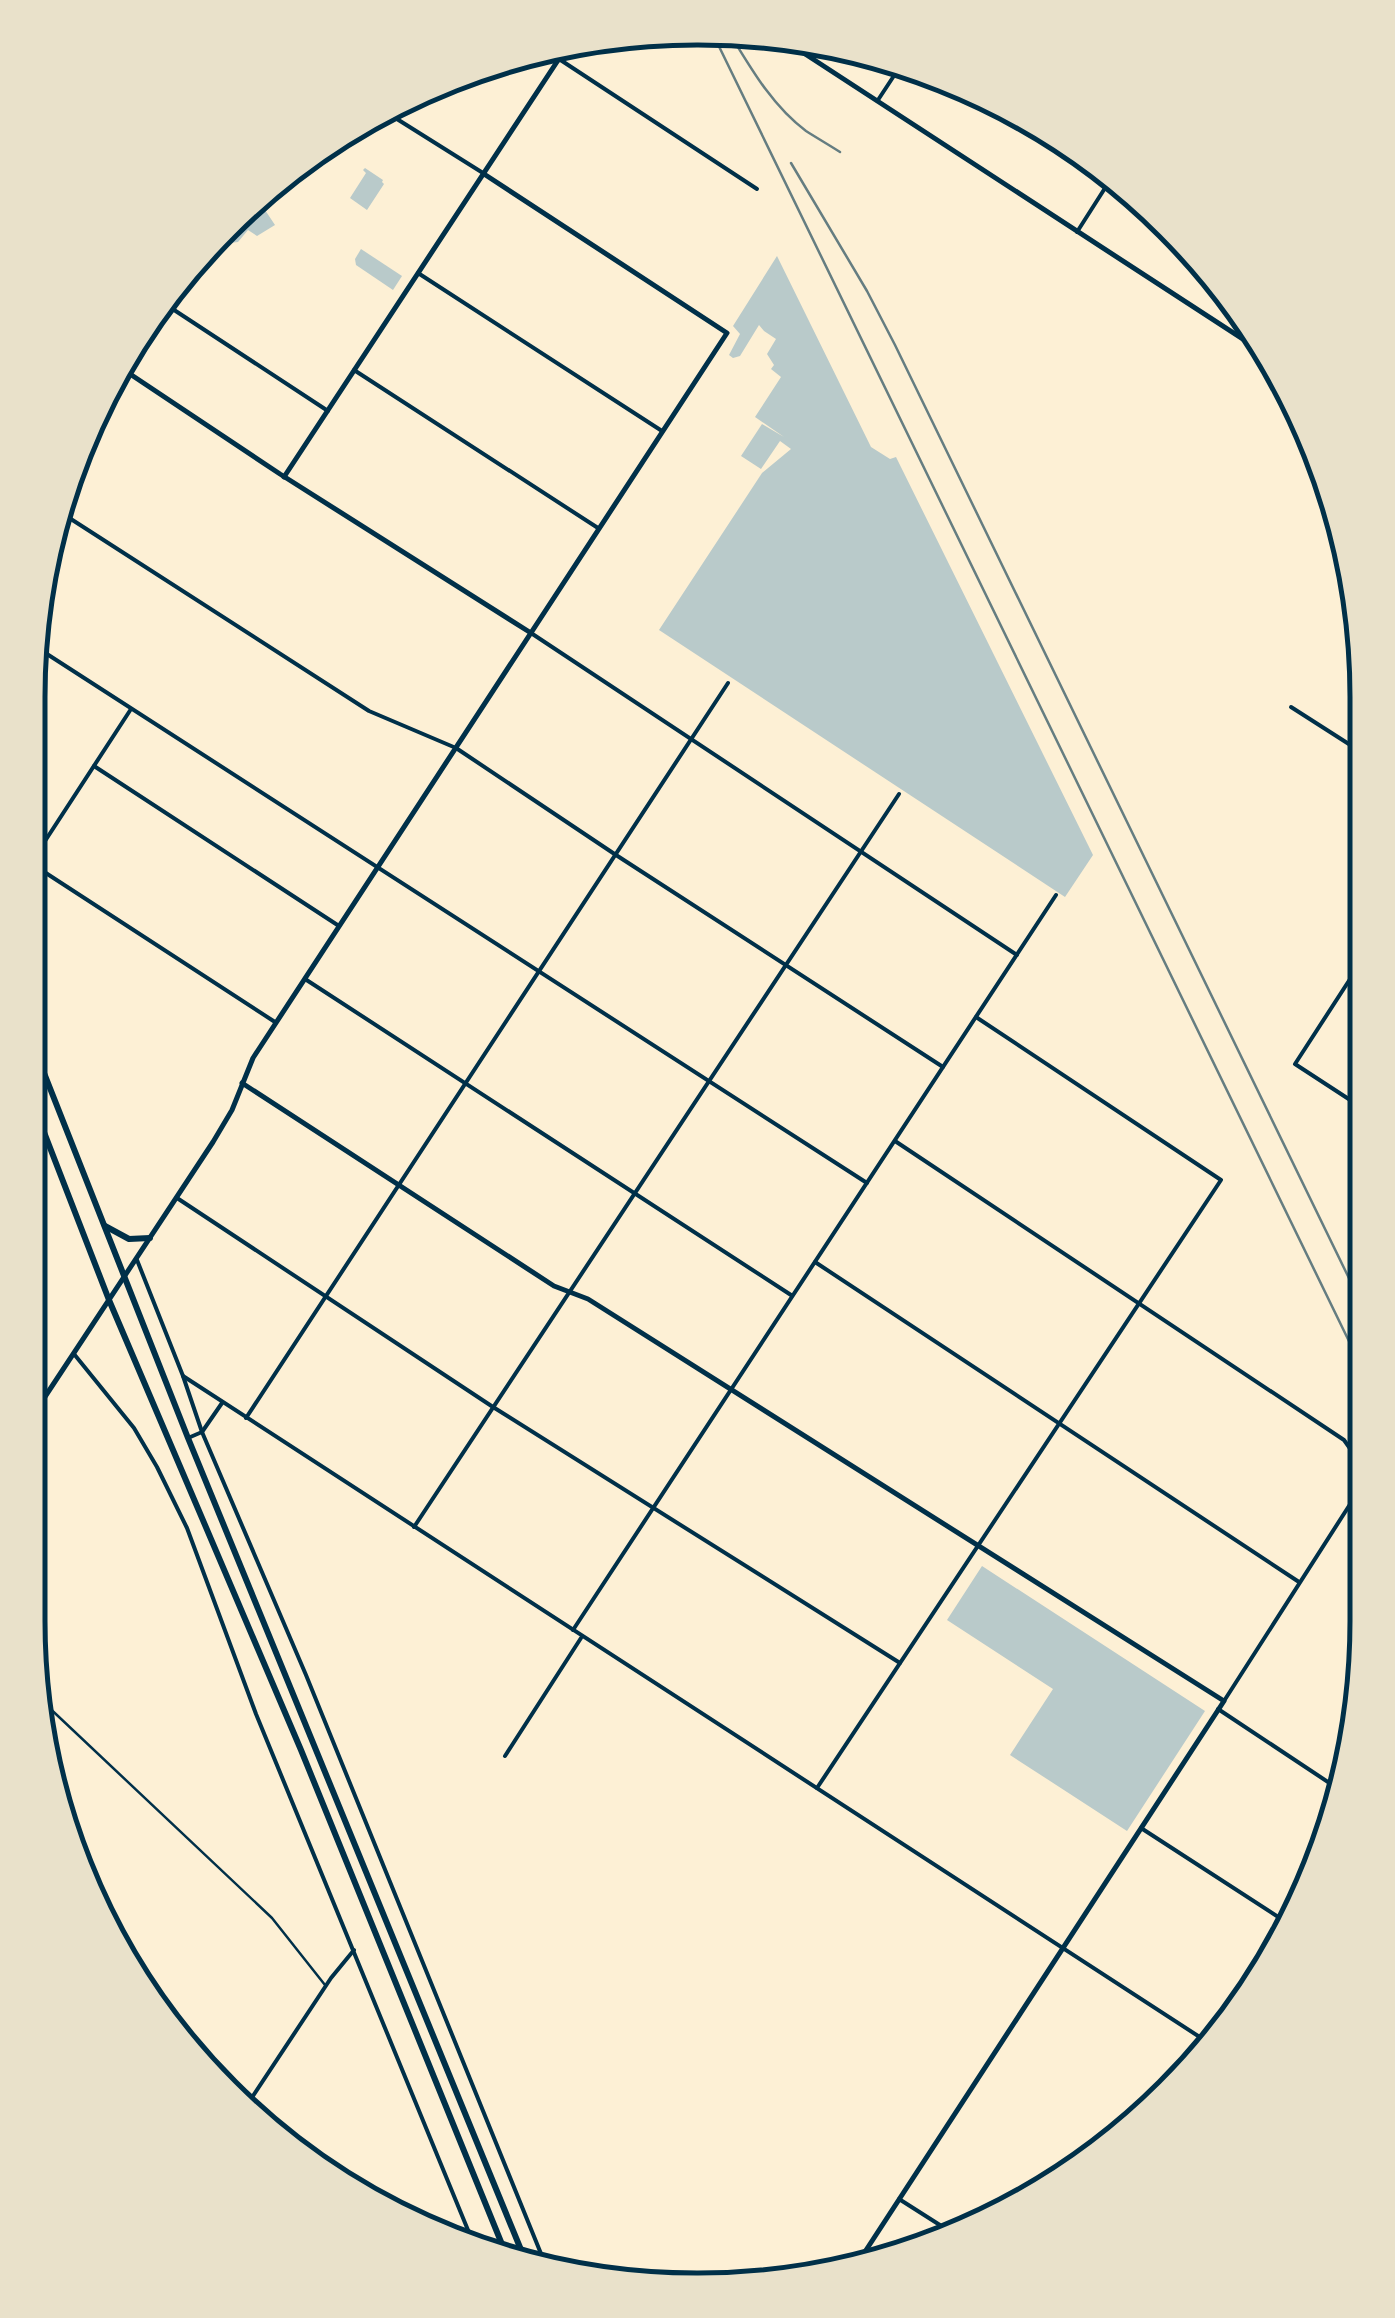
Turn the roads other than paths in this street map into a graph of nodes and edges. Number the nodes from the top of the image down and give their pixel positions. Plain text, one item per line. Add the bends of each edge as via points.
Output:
1 (807, 55) edge
2 (560, 60) joint
3 (894, 76) edge
4 (878, 101) junction
5 (396, 119) edge
6 (484, 174) junction
7 (1105, 188) edge
8 (757, 189) dead end
9 (1078, 232) junction
10 (418, 273) junction
11 (173, 310) edge
12 (1243, 339) edge
13 (354, 370) junction
14 (130, 374) edge
15 (328, 411) junction
16 (663, 431) junction
17 (284, 477) junction
18 (70, 519) edge
19 (599, 529) junction
20 (531, 633) junction
21 (46, 654) edge
22 (728, 682) dead end
23 (1290, 707) dead end
24 (131, 709) junction
25 (691, 739) junction
26 (1350, 745) edge
27 (456, 748) junction
28 (94, 766) junction
29 (899, 794) dead end
30 (45, 843) edge
31 (860, 851) junction
32 (616, 855) junction
33 (377, 868) junction
34 (45, 871) edge
35 (1056, 896) dead end
36 (340, 926) junction
37 (1017, 955) junction
38 (786, 965) junction
39 (538, 971) junction
40 (304, 979) junction
41 (1350, 979) edge
42 (976, 1018) junction
43 (276, 1022) junction
44 (943, 1067) junction
45 (45, 1076) edge
46 (709, 1081) junction
47 (242, 1082) junction
48 (465, 1083) junction
49 (1350, 1100) edge
50 (45, 1135) edge
51 (895, 1141) junction
52 (867, 1183) junction
53 (398, 1184) junction
54 (634, 1193) junction
55 (177, 1198) junction
56 (103, 1226) junction
57 (150, 1238) junction
58 (137, 1259) junction
59 (815, 1262) junction
60 (125, 1277) junction
61 (571, 1292) junction
62 (326, 1295) junction
63 (792, 1296) junction
64 (109, 1300) junction
65 (1138, 1304) junction
66 (74, 1354) junction
67 (183, 1376) junction
68 (731, 1390) junction
69 (45, 1396) edge
70 (222, 1403) junction
71 (493, 1406) junction
72 (246, 1418) junction
73 (1059, 1424) junction
74 (202, 1432) junction
75 (188, 1438) junction
76 (1350, 1448) edge
77 (1350, 1504) edge
78 (654, 1507) junction
79 (414, 1527) junction
80 (978, 1546) junction
81 (1300, 1583) junction
82 (573, 1630) junction
83 (582, 1636) junction
84 (900, 1663) junction
85 (1224, 1700) junction
86 (1218, 1709) junction
87 (52, 1710) edge
88 (504, 1756) dead end
89 (1329, 1783) edge
90 (817, 1788) junction
91 (1141, 1828) junction
92 (1279, 1917) edge
93 (1062, 1948) junction
94 (354, 1950) junction
95 (326, 1986) junction
96 (1200, 2036) edge
97 (252, 2097) edge
98 (899, 2199) junction
99 (941, 2225) edge
100 (468, 2231) edge
101 (501, 2242) edge
102 (520, 2248) edge
103 (864, 2251) edge
104 (541, 2254) edge

1 - 4 street
2 - 6 street
2 - 8 street
3 - 4 street
4 - 9 street
5 - 6 street
6 - 10 street
6 - 16 street via 727,333
7 - 9 street
9 - 12 street
10 - 13 street
10 - 16 street
11 - 15 street
13 - 15 street
13 - 19 street
14 - 17 street
15 - 17 street
16 - 19 street
17 - 20 street
18 - 27 street via 369,711
19 - 20 street
20 - 25 street
20 - 27 street
21 - 24 street
22 - 25 street
23 - 26 street
24 - 28 street
24 - 33 street
25 - 31 street
25 - 32 street
27 - 32 street
27 - 33 street
28 - 30 street
28 - 36 street
29 - 31 street
31 - 37 street
31 - 38 street
32 - 38 street
32 - 39 street
33 - 36 street
33 - 39 street
34 - 43 street
35 - 37 street
36 - 40 street
37 - 42 street
38 - 44 street
38 - 46 street
39 - 46 street
39 - 48 street
40 - 43 street
40 - 48 street
41 - 49 street via 1295,1064
42 - 44 street
42 - 65 street via 1220,1180
43 - 47 street
44 - 51 street
45 - 56 highway
46 - 52 street
46 - 54 street
47 - 53 street
47 - 55 street
48 - 53 street
48 - 54 street
50 - 64 highway
51 - 52 street
51 - 65 street
52 - 59 street
53 - 61 street
53 - 62 street
54 - 61 street
54 - 63 street
55 - 57 street
55 - 62 street
56 - 57 highway via 129,1239
56 - 60 highway
57 - 58 street
58 - 60 street
58 - 67 street
59 - 63 street
59 - 73 street
60 - 64 street
60 - 75 highway
61 - 68 street
61 - 71 street
62 - 71 street
62 - 72 street
63 - 68 street
64 - 66 street
64 - 101 highway
65 - 73 street
65 - 76 street
66 - 69 street
66 - 94 street via 158,1466
67 - 70 street
67 - 74 street
68 - 78 street
68 - 80 street
70 - 72 street
70 - 74 street
71 - 78 street
71 - 79 street
72 - 79 street
73 - 80 street
73 - 81 street
74 - 75 street
74 - 104 street
75 - 102 highway
77 - 81 street
78 - 82 street
78 - 84 street
79 - 82 street
80 - 84 street
80 - 85 street
81 - 85 street
82 - 83 street
83 - 88 street
83 - 90 street
84 - 90 street
85 - 86 street
86 - 89 street
86 - 91 street
87 - 95 lane via 272,1918
90 - 93 street
91 - 92 street
91 - 93 street
93 - 96 street
93 - 98 street
94 - 95 street
94 - 100 street
95 - 97 street
98 - 99 street
98 - 103 street

